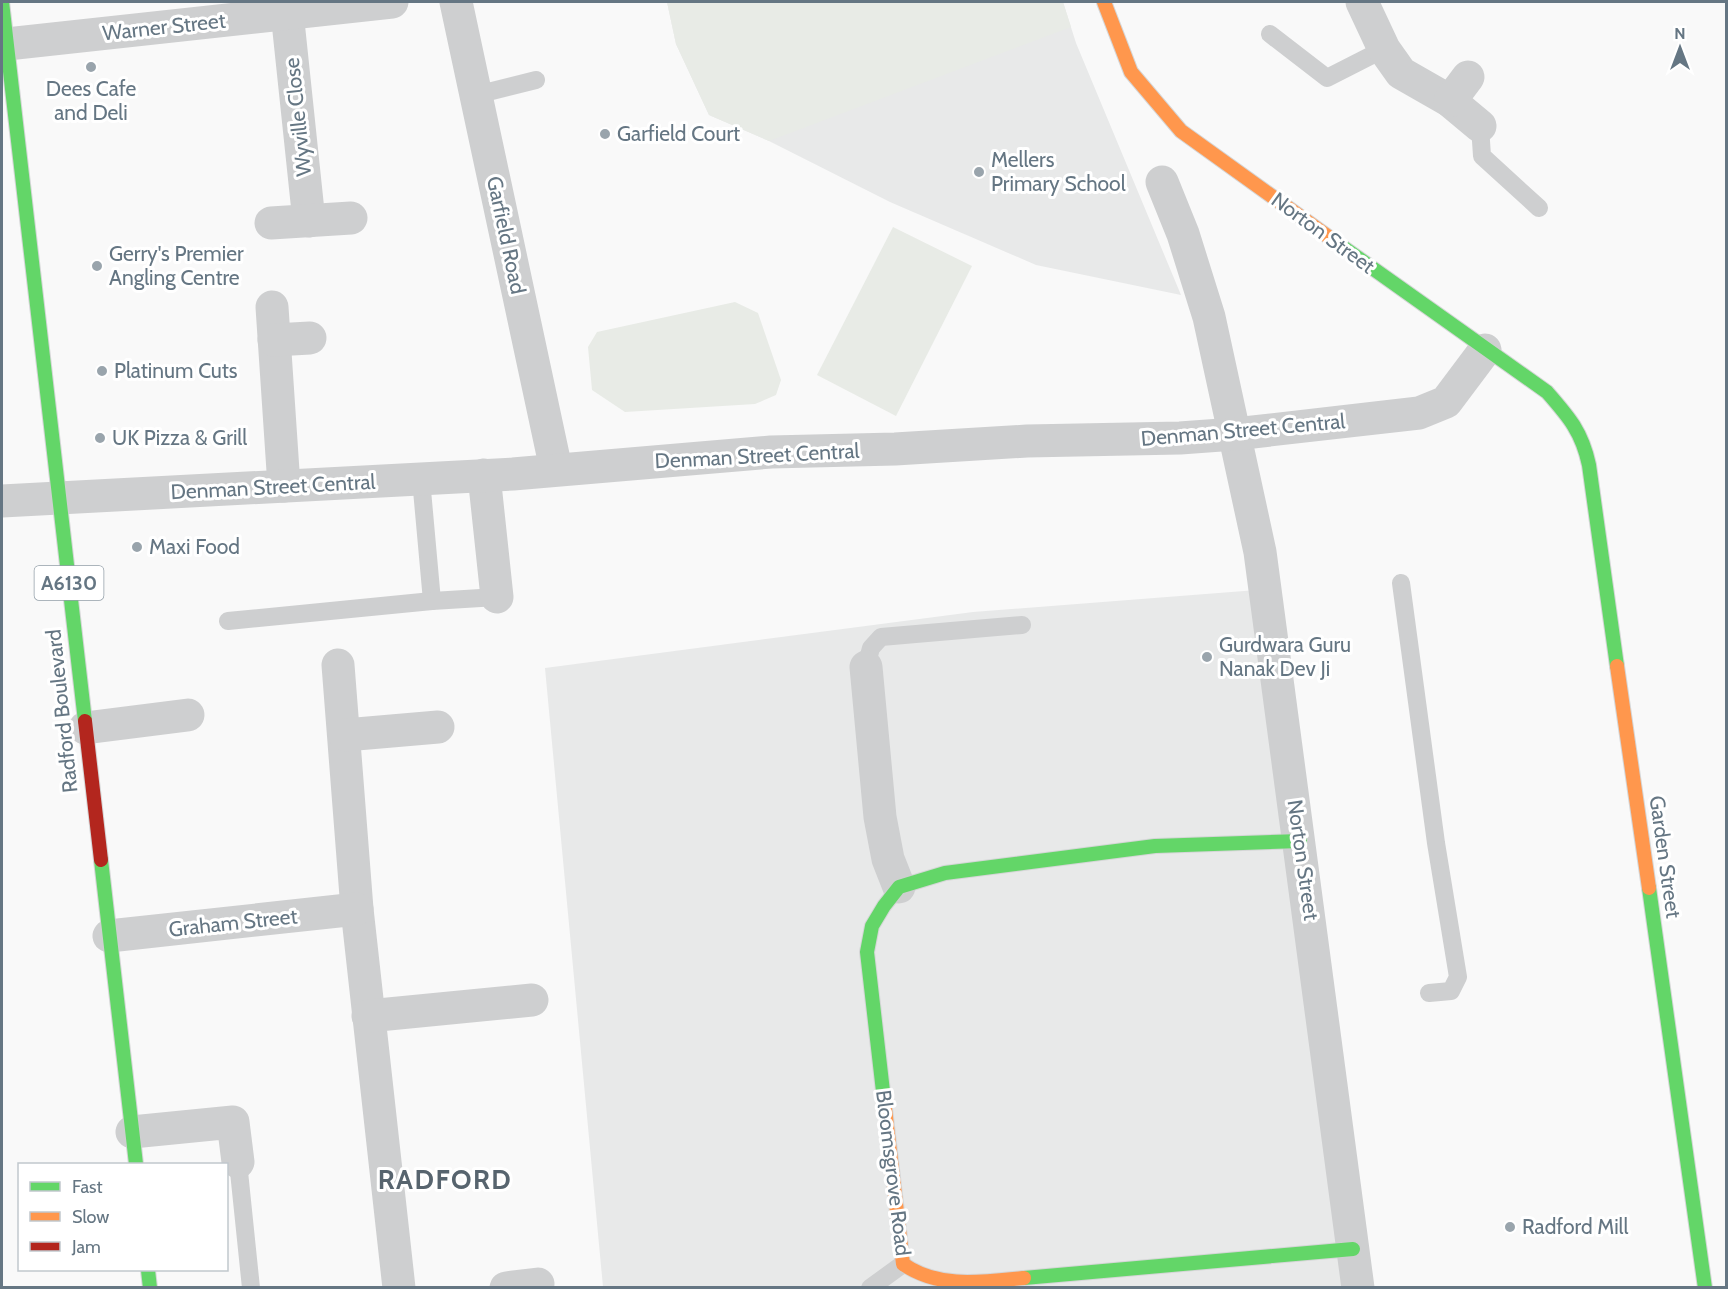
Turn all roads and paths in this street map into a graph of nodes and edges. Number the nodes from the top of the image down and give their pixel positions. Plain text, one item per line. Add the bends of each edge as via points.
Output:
1 (2, 2) edge
2 (392, 2) edge
3 (456, 2) edge
4 (1104, 2) edge
5 (1362, 2) edge
6 (287, 12) junction
7 (1270, 34) dead end
8 (7, 44) junction
9 (1384, 49) junction
10 (536, 80) dead end
11 (476, 95) junction
12 (1480, 126) joint
13 (1162, 182) dead end
14 (1539, 208) dead end
15 (351, 218) dead end
16 (309, 221) junction
17 (270, 224) dead end
18 (272, 307) dead end
19 (310, 338) dead end
20 (274, 340) junction
21 (1485, 350) junction
22 (1580, 433) joint
23 (1235, 434) junction
24 (556, 469) junction
25 (484, 475) junction
26 (421, 479) junction
27 (284, 486) junction
28 (59, 498) junction
29 (2, 501) edge
30 (1401, 583) dead end
31 (497, 597) joint
32 (432, 601) junction
33 (228, 621) dead end
34 (1022, 625) dead end
35 (338, 665) dead end
36 (866, 667) joint
37 (188, 714) dead end
38 (438, 727) dead end
39 (85, 728) junction
40 (345, 735) junction
41 (1300, 842) junction
42 (899, 887) junction
43 (357, 909) junction
44 (109, 936) junction
45 (1429, 993) dead end
46 (532, 1000) dead end
47 (368, 1016) junction
48 (132, 1132) junction
49 (238, 1162) joint
50 (136, 1163) edge
51 (1353, 1250) junction
52 (903, 1264) junction
53 (148, 1271) edge
54 (150, 1287) edge
55 (251, 1287) edge
56 (399, 1287) edge
57 (870, 1287) edge
58 (1358, 1287) edge
59 (1705, 1287) edge

1 - 8 street, Radford Boulevard / A6130
2 - 6 street, Warner Street
3 - 11 street, Garfield Road
4 - 21 street, Norton Street via 1131,72 1181,131
5 - 9 street
6 - 8 street, Warner Street
6 - 16 street, Wyville Close
7 - 9 lane via 1328,78
8 - 28 street, Radford Boulevard / A6130
9 - 12 street via 1401,73 1459,89
10 - 11 lane
11 - 24 street, Garfield Road
12 - 14 lane via 1482,156
13 - 23 street, Norton Street via 1209,317
15 - 16 street
16 - 17 street
18 - 20 street
19 - 20 street
20 - 27 street
21 - 22 street, Norton Street via 1547,392
21 - 23 street, Denman Street Central via 1446,402 1419,413
22 - 59 street, Garden Street via 1589,468
23 - 24 street, Denman Street Central via 771,452
23 - 41 street, Norton Street via 1260,552
24 - 25 street, Denman Street Central
25 - 26 street, Denman Street Central
25 - 31 street
26 - 27 street, Denman Street Central
26 - 32 lane
27 - 28 street, Denman Street Central
28 - 29 street, Denman Street Central
28 - 39 street, Radford Boulevard / A6130
30 - 45 lane via 1458,977 1451,991
31 - 32 lane
32 - 33 lane
34 - 36 lane via 881,637 871,648
35 - 40 street
36 - 42 street via 880,817 888,859
37 - 39 street
38 - 40 street
39 - 44 street, Radford Boulevard / A6130
40 - 43 street
41 - 42 street via 1155,846 945,873
41 - 51 street, Norton Street
42 - 52 street, Bloomsgrove Road via 872,926 867,952
43 - 44 street, Graham Street
43 - 47 street
44 - 48 street, Radford Boulevard / A6130
46 - 47 street via 498,990
47 - 56 street
48 - 49 street via 233,1122
48 - 50 street, Radford Boulevard / A6130
49 - 55 lane
51 - 52 street, Bloomsgrove Road via 960,1284 932,1282
51 - 58 street, Norton Street
52 - 57 lane
53 - 54 street

